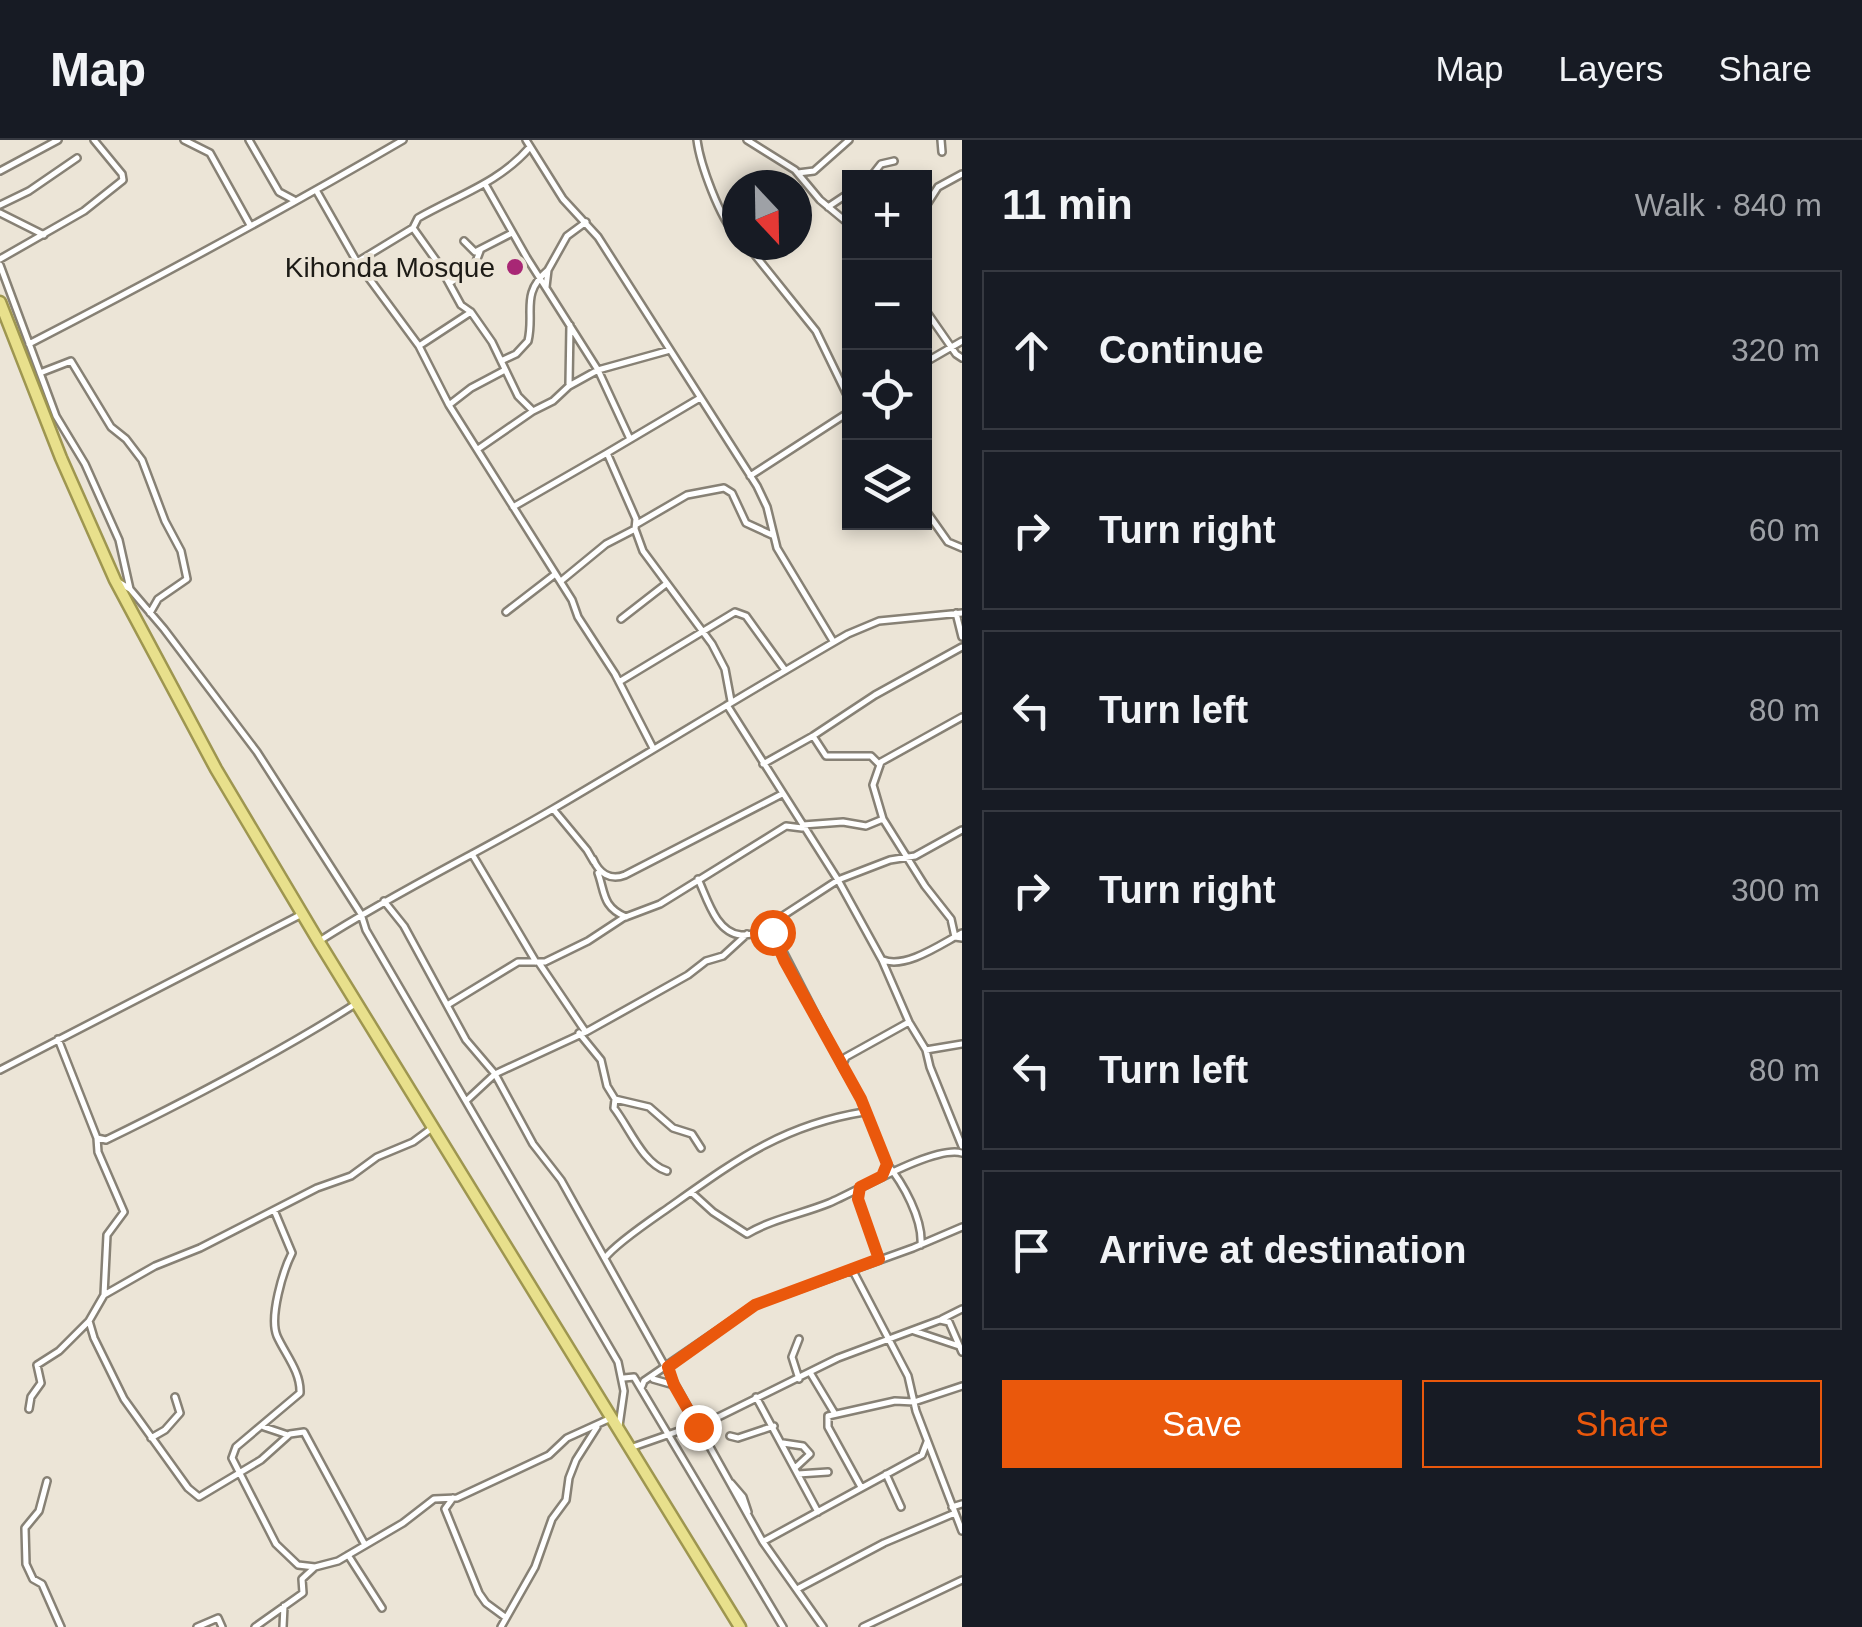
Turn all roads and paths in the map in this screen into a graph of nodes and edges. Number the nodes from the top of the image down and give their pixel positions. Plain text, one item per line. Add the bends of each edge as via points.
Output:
1 (58, 140) edge
2 (94, 140) edge
3 (184, 140) edge
4 (249, 140) edge
5 (404, 140) edge
6 (697, 140) edge
7 (746, 140) edge
8 (766, 140) edge
9 (849, 140) edge
10 (942, 140) edge
11 (528, 143) edge
12 (762, 150) junction
13 (942, 152) dead end
14 (77, 158) dead end
15 (894, 162) dead end
16 (793, 170) edge
17 (876, 170) edge
18 (0, 171) edge
19 (812, 171) edge
20 (962, 174) edge
21 (486, 184) junction
22 (812, 189) edge
23 (316, 190) junction
24 (934, 193) joint
25 (932, 196) edge
26 (842, 198) edge
27 (294, 200) junction
28 (0, 205) edge
29 (828, 208) junction
30 (0, 213) edge
31 (722, 214) edge
32 (842, 218) edge
33 (586, 222) junction
34 (250, 225) junction
35 (413, 228) junction
36 (512, 233) junction
37 (44, 235) junction
38 (464, 241) dead end
39 (480, 251) junction
40 (759, 260) edge
41 (0, 262) edge
42 (356, 262) junction
43 (548, 270) junction
44 (539, 278) junction
45 (450, 283) junction
46 (546, 287) junction
47 (0, 302) edge
48 (472, 312) junction
49 (932, 320) edge
50 (570, 322) junction
51 (962, 341) edge
52 (28, 344) junction
53 (419, 346) junction
54 (951, 348) junction
55 (670, 350) junction
56 (962, 358) edge
57 (932, 359) edge
58 (501, 361) junction
59 (505, 370) junction
60 (598, 370) junction
61 (40, 374) junction
62 (842, 383) edge
63 (569, 386) junction
64 (700, 398) junction
65 (449, 405) junction
66 (533, 411) junction
67 (842, 417) edge
68 (630, 439) junction
69 (478, 449) junction
70 (607, 453) junction
71 (750, 476) junction
72 (513, 507) junction
73 (932, 519) edge
74 (635, 527) junction
75 (772, 534) junction
76 (962, 548) edge
77 (554, 575) junction
78 (116, 580) junction
79 (560, 582) junction
80 (666, 584) junction
81 (130, 589) junction
82 (506, 612) dead end
83 (150, 613) junction
84 (959, 613) edge
85 (621, 619) dead end
86 (700, 632) junction
87 (962, 637) edge
88 (834, 641) junction
89 (962, 647) edge
90 (785, 670) junction
91 (619, 682) junction
92 (729, 704) junction
93 (962, 717) edge
94 (813, 736) junction
95 (653, 748) junction
96 (763, 764) junction
97 (879, 764) junction
98 (782, 794) junction
99 (553, 809) junction
100 (792, 811) junction
101 (883, 819) junction
102 (804, 827) junction
103 (782, 828) junction
104 (962, 830) edge
105 (472, 854) junction
106 (908, 858) junction
107 (593, 860) junction
108 (618, 878) junction
109 (698, 880) junction
110 (838, 880) junction
111 (605, 898) junction
112 (384, 900) junction
113 (613, 910) junction
114 (302, 914) junction
115 (361, 914) junction
116 (626, 917) junction
117 (608, 927) junction
118 (760, 932) junction
119 (747, 934) junction
120 (960, 936) edge
121 (319, 942) junction
122 (882, 960) junction
123 (538, 962) junction
124 (357, 1003) junction
125 (448, 1005) junction
126 (909, 1022) junction
127 (582, 1033) junction
128 (58, 1039) junction
129 (962, 1044) edge
130 (926, 1050) junction
131 (836, 1055) junction
132 (846, 1056) junction
133 (842, 1066) junction
134 (0, 1070) edge
135 (495, 1074) junction
136 (614, 1099) junction
137 (466, 1101) junction
138 (864, 1112) junction
139 (432, 1128) junction
140 (97, 1138) junction
141 (701, 1148) dead end
142 (962, 1150) edge
143 (887, 1164) junction
144 (666, 1171) dead end
145 (896, 1172) junction
146 (882, 1176) junction
147 (860, 1187) junction
148 (691, 1192) junction
149 (274, 1210) junction
150 (962, 1227) edge
151 (921, 1245) junction
152 (607, 1255) junction
153 (879, 1259) junction
154 (852, 1268) junction
155 (104, 1295) junction
156 (962, 1309) edge
157 (940, 1320) junction
158 (90, 1321) junction
159 (911, 1330) junction
160 (889, 1338) junction
161 (799, 1339) dead end
162 (961, 1349) edge
163 (668, 1367) junction
164 (811, 1374) junction
165 (624, 1378) junction
166 (799, 1379) junction
167 (649, 1380) junction
168 (674, 1385) junction
169 (642, 1386) junction
170 (962, 1386) edge
171 (175, 1397) dead end
172 (756, 1397) junction
173 (914, 1402) junction
174 (28, 1409) dead end
175 (835, 1414) junction
176 (611, 1418) junction
177 (598, 1424) junction
178 (697, 1426) junction
179 (774, 1426) junction
180 (264, 1427) junction
181 (618, 1429) junction
182 (288, 1435) junction
183 (667, 1435) junction
184 (730, 1436) dead end
185 (150, 1438) junction
186 (928, 1440) junction
187 (782, 1443) junction
188 (630, 1448) junction
189 (922, 1455) junction
190 (935, 1457) junction
191 (797, 1471) junction
192 (828, 1472) dead end
193 (238, 1474) junction
194 (886, 1474) junction
195 (47, 1481) dead end
196 (861, 1487) junction
197 (453, 1498) junction
198 (962, 1504) edge
199 (901, 1508) dead end
200 (954, 1510) junction
201 (818, 1512) junction
202 (962, 1531) edge
203 (763, 1542) junction
204 (365, 1545) junction
205 (348, 1555) junction
206 (316, 1567) junction
207 (962, 1580) edge
208 (799, 1588) junction
209 (284, 1606) junction
210 (382, 1608) dead end
211 (505, 1617) junction
212 (62, 1627) edge
213 (198, 1627) edge
214 (222, 1627) edge
215 (255, 1627) edge
216 (282, 1627) edge
217 (501, 1627) edge
218 (740, 1627) edge
219 (783, 1627) edge
220 (823, 1627) edge
221 (863, 1627) edge

1 - 18 street
2 - 37 street via 124,180
3 - 34 street via 210,152
4 - 27 street via 279,192
5 - 23 street
6 - 31 street
7 - 12 street
8 - 12 street
9 - 19 street
10 - 13 street
11 - 21 street via 516,163
11 - 33 street
12 - 16 street
14 - 28 street
15 - 17 street
20 - 24 street
21 - 35 street via 418,218
21 - 36 street
22 - 29 street
23 - 27 street
23 - 42 street
24 - 25 street
26 - 29 street
27 - 34 street
29 - 32 street
30 - 37 street
33 - 43 street via 570,231
33 - 55 street
34 - 52 street
35 - 42 street
35 - 45 street
36 - 39 street
36 - 44 street
37 - 41 street
38 - 39 street
39 - 45 street via 474,267
40 - 62 street via 816,331
41 - 52 street
42 - 53 street
43 - 44 street
43 - 46 street
44 - 46 street
44 - 58 street via 528,301 528,340
45 - 48 street via 460,305
46 - 50 street
47 - 78 highway
48 - 53 street
48 - 58 street
49 - 54 street
50 - 60 street
50 - 63 street
51 - 54 street
52 - 61 street
53 - 65 street
54 - 56 street
54 - 57 street
55 - 60 street
55 - 64 street
58 - 59 street
59 - 65 street
59 - 66 street
60 - 63 street
60 - 68 street
61 - 81 street via 119,540
61 - 83 street via 71,361 106,421 146,468 186,579
63 - 66 street
64 - 68 street
64 - 71 street
65 - 69 street
66 - 69 street
67 - 71 street
68 - 70 street
69 - 72 street
70 - 72 street
70 - 74 street
71 - 75 street via 768,507
72 - 77 street
73 - 76 street via 948,542
74 - 75 street via 687,495 724,488 746,524
74 - 79 street
74 - 80 street
75 - 88 street
77 - 79 street
77 - 82 street
78 - 81 street
78 - 114 highway
79 - 91 street
80 - 85 street
80 - 86 street
81 - 83 street
83 - 115 street via 257,752
84 - 87 street
84 - 88 street via 879,621
86 - 90 street via 743,614
86 - 91 street
86 - 92 street via 727,673
88 - 90 street
89 - 94 street
90 - 92 street
91 - 95 street
92 - 95 street
92 - 96 street
93 - 97 street
94 - 96 street
94 - 97 street via 826,756 870,756
95 - 99 street
96 - 98 street
97 - 101 street via 873,786
98 - 100 street
98 - 108 street
99 - 105 street
99 - 107 street
100 - 102 street
100 - 103 street
101 - 102 street via 866,826
101 - 106 street
102 - 103 street
102 - 110 street
103 - 109 street
104 - 106 street
105 - 112 street
105 - 123 street
106 - 110 street
106 - 120 street
107 - 108 street via 598,871
107 - 111 street
108 - 111 street
109 - 116 street
109 - 119 street via 719,922
110 - 118 street
110 - 122 street
111 - 113 street
112 - 115 street
112 - 125 street
113 - 116 street
113 - 117 street
114 - 121 highway
114 - 128 street
115 - 121 street
115 - 137 street
116 - 117 street
117 - 123 street
118 - 119 street
118 - 131 street via 776,937
119 - 127 street via 723,956
120 - 122 street via 896,964
121 - 124 highway
122 - 126 street
123 - 125 street via 510,966
123 - 127 street
124 - 139 highway
124 - 140 street via 188,1098 106,1140
125 - 135 street
126 - 130 street
126 - 132 street
127 - 135 street
127 - 136 street via 599,1056
128 - 134 street
128 - 140 street
129 - 130 street
130 - 142 street
131 - 132 street
131 - 133 street
132 - 133 street
133 - 138 street
135 - 137 street
135 - 152 street
136 - 141 street via 652,1109 692,1134
136 - 144 street via 648,1158
137 - 165 street
138 - 143 street
138 - 148 street via 832,1117 757,1147
139 - 149 street via 351,1176
139 - 176 highway
140 - 155 street via 125,1214 107,1236
142 - 145 street
143 - 145 street
143 - 146 street
145 - 146 street
145 - 151 street via 922,1232
146 - 147 street
147 - 148 street via 747,1234
147 - 153 street
148 - 152 street
149 - 155 street
149 - 180 street via 292,1253 274,1323 301,1387
150 - 151 street
151 - 153 street
152 - 163 street
153 - 154 street
154 - 160 street
154 - 163 street via 755,1305
155 - 158 street
156 - 157 street
157 - 159 street
157 - 162 street via 948,1322
158 - 174 street via 37,1365 41,1383
158 - 185 street via 96,1345
159 - 160 street
159 - 162 street
160 - 164 street
160 - 173 street
161 - 166 street via 792,1357
163 - 167 street
163 - 168 street
164 - 166 street
164 - 175 street
165 - 169 street via 634,1376
165 - 181 street
166 - 172 street
167 - 168 street
167 - 169 street
168 - 178 street
169 - 183 street
170 - 173 street
171 - 185 street via 180,1413
172 - 178 street
172 - 179 street
173 - 175 street
173 - 186 street
175 - 196 street via 826,1419 828,1427
176 - 177 street
176 - 181 highway
177 - 197 street via 567,1438 550,1455
177 - 211 street via 576,1460 535,1567
178 - 183 street
178 - 203 street
179 - 184 street
179 - 187 street
180 - 182 street
180 - 193 street via 232,1452
181 - 188 highway
182 - 193 street
182 - 204 street via 306,1434
183 - 188 street
183 - 219 street
185 - 193 street via 196,1496
186 - 189 street
186 - 190 street
187 - 191 street
187 - 191 street via 810,1454
188 - 218 highway
189 - 190 street
189 - 194 street
190 - 200 street
191 - 192 street
191 - 201 street
193 - 206 street via 276,1544 298,1565
194 - 196 street
194 - 199 street
195 - 212 street via 39,1511 25,1528 26,1564
196 - 201 street
197 - 204 street via 434,1499
197 - 211 street via 445,1509 479,1593
198 - 200 street
200 - 202 street
200 - 208 street
201 - 203 street
203 - 208 street
204 - 205 street
205 - 206 street
205 - 210 street
206 - 209 street via 302,1578 303,1593
207 - 221 street
208 - 220 street
209 - 215 street
209 - 216 street
211 - 217 street
213 - 214 street via 218,1618

